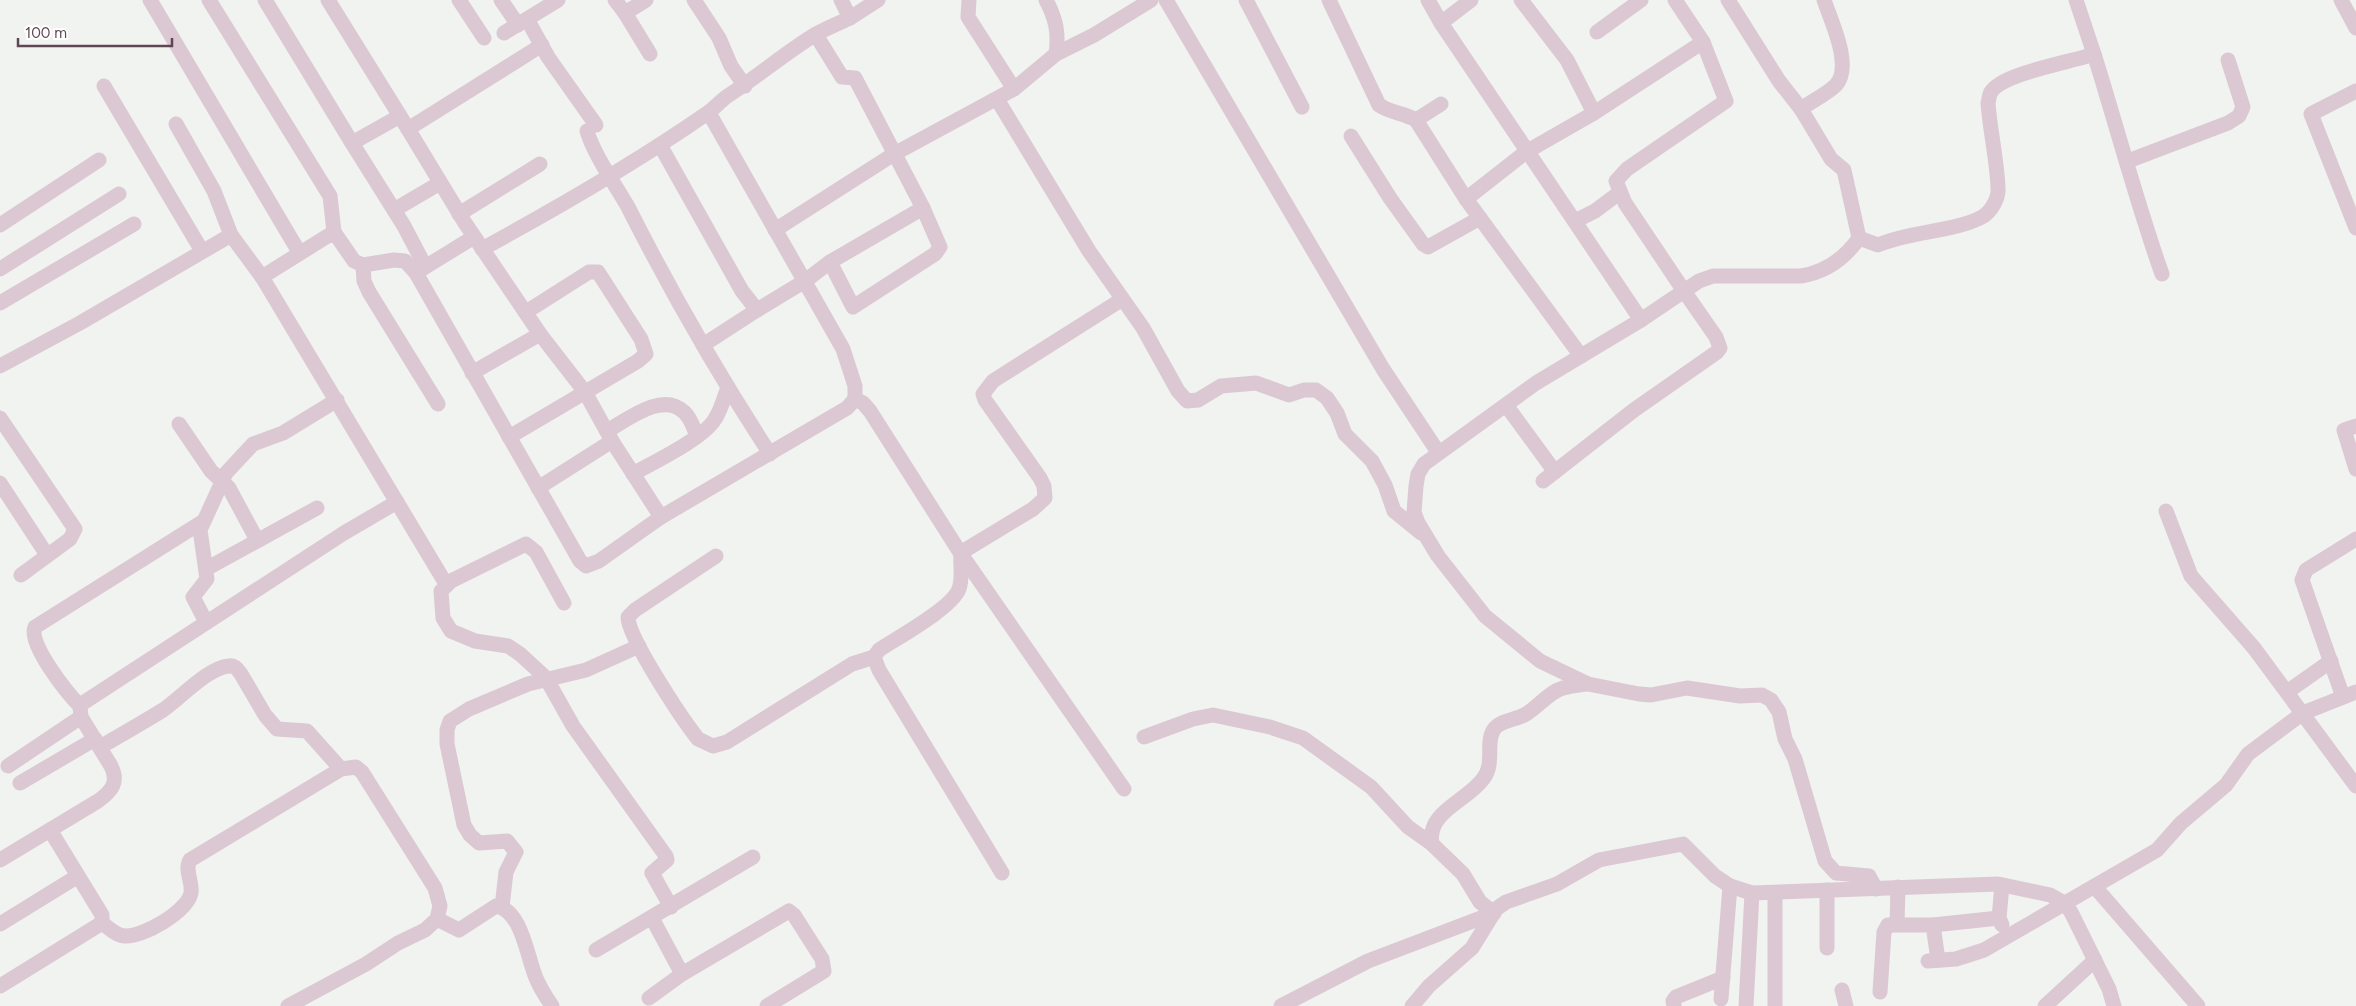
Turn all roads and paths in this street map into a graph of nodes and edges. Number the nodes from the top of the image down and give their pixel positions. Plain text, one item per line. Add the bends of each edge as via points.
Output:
1 (150, 0) edge
2 (209, 0) edge
3 (265, 0) edge
4 (328, 0) edge
5 (459, 0) edge
6 (501, 0) edge
7 (558, 0) edge
8 (615, 0) edge
9 (646, 0) edge
10 (694, 0) edge
11 (841, 0) edge
12 (878, 0) edge
13 (969, 0) edge
14 (1046, 0) edge
15 (1151, 0) edge
16 (1166, 0) edge
17 (1246, 0) edge
18 (1329, 0) edge
19 (1428, 0) edge
20 (1471, 0) edge
21 (1521, 0) edge
22 (1641, 0) edge
23 (1674, 0) edge
24 (1728, 0) edge
25 (1824, 0) edge
26 (2076, 0) edge
27 (2340, 0) edge
28 (626, 13) junction
29 (850, 18) junction
30 (523, 22) junction
31 (1441, 23) junction
32 (2356, 28) edge
33 (1597, 32) dead end
34 (504, 33) dead end
35 (816, 34) junction
36 (484, 38) dead end
37 (1703, 42) junction
38 (542, 45) junction
39 (650, 54) dead end
40 (1056, 54) junction
41 (2094, 54) junction
42 (2228, 60) dead end
43 (104, 86) dead end
44 (745, 86) junction
45 (1014, 89) junction
46 (2356, 91) edge
47 (997, 99) junction
48 (1441, 104) dead end
49 (1302, 107) dead end
50 (1801, 109) junction
51 (709, 113) junction
52 (1594, 113) junction
53 (400, 116) junction
54 (1416, 120) junction
55 (176, 124) dead end
56 (408, 129) junction
57 (1351, 136) dead end
58 (352, 143) junction
59 (660, 145) junction
60 (1526, 152) junction
61 (894, 154) junction
62 (99, 160) dead end
63 (2128, 161) junction
64 (540, 164) dead end
65 (610, 174) junction
66 (440, 183) junction
67 (1619, 193) junction
68 (119, 194) dead end
69 (1466, 199) junction
70 (923, 208) junction
71 (394, 210) junction
72 (459, 214) junction
73 (1480, 218) junction
74 (1575, 221) junction
75 (0, 224) edge
76 (134, 224) dead end
77 (2356, 228) edge
78 (776, 230) junction
79 (334, 232) junction
80 (231, 235) junction
81 (1859, 238) junction
82 (478, 243) junction
83 (202, 251) junction
84 (299, 252) junction
85 (830, 262) junction
86 (363, 265) junction
87 (0, 269) edge
88 (420, 270) junction
89 (2162, 274) dead end
90 (262, 277) junction
91 (805, 281) junction
92 (1684, 291) junction
93 (1122, 300) junction
94 (0, 303) edge
95 (757, 310) junction
96 (526, 312) junction
97 (1641, 320) junction
98 (540, 334) junction
99 (703, 345) junction
100 (1581, 356) junction
101 (0, 365) edge
102 (472, 373) junction
103 (728, 387) junction
104 (585, 392) junction
105 (337, 400) junction
106 (855, 400) junction
107 (438, 404) dead end
108 (1506, 404) junction
109 (0, 418) edge
110 (179, 424) dead end
111 (2356, 426) edge
112 (609, 436) junction
113 (697, 436) junction
114 (509, 437) junction
115 (1438, 452) junction
116 (770, 454) junction
117 (2356, 469) edge
118 (633, 474) junction
119 (222, 480) junction
120 (0, 483) edge
121 (538, 488) junction
122 (397, 502) junction
123 (317, 508) dead end
124 (2166, 511) dead end
125 (661, 517) junction
126 (202, 522) junction
127 (2356, 538) edge
128 (1428, 539) junction
129 (257, 540) junction
130 (961, 554) junction
131 (47, 555) junction
132 (716, 556) dead end
133 (206, 569) junction
134 (20, 575) dead end
135 (446, 584) junction
136 (564, 603) dead end
137 (206, 622) junction
138 (639, 646) junction
139 (874, 657) junction
140 (2330, 661) junction
141 (546, 678) junction
142 (1588, 684) junction
143 (2287, 692) junction
144 (2349, 694) edge
145 (81, 712) junction
146 (2303, 713) junction
147 (1144, 737) dead end
148 (97, 743) junction
149 (8, 766) dead end
150 (341, 769) junction
151 (20, 783) dead end
152 (2356, 786) edge
153 (1124, 789) dead end
154 (50, 830) junction
155 (1432, 844) junction
156 (753, 857) dead end
157 (0, 860) edge
158 (1002, 873) dead end
159 (78, 876) junction
160 (2002, 885) junction
161 (1730, 886) junction
162 (1898, 887) junction
163 (2096, 887) junction
164 (1876, 888) junction
165 (1827, 890) junction
166 (1752, 893) junction
167 (1775, 894) junction
168 (2066, 904) junction
169 (502, 907) junction
170 (671, 907) junction
171 (1494, 913) junction
172 (652, 918) junction
173 (1999, 918) junction
174 (437, 919) junction
175 (102, 923) junction
176 (0, 924) edge
177 (1897, 924) junction
178 (1933, 925) junction
179 (2005, 938) junction
180 (1827, 948) dead end
181 (596, 950) dead end
182 (2095, 960) junction
183 (682, 974) junction
184 (1723, 978) junction
185 (0, 986) edge
186 (2109, 988) junction
187 (1842, 990) dead end
188 (1880, 992) dead end
189 (649, 998) dead end
190 (1721, 999) dead end
191 (288, 1006) edge
192 (552, 1006) edge
193 (767, 1006) edge
194 (1281, 1006) edge
195 (1412, 1006) edge
196 (1674, 1006) edge
197 (1746, 1006) edge
198 (1775, 1006) edge
199 (1846, 1006) edge
200 (2045, 1006) edge
201 (2114, 1006) edge
202 (2126, 1006) edge
203 (2198, 1006) edge

1 - 84 street
2 - 79 street via 330,196
3 - 58 street
4 - 53 street
5 - 36 street
6 - 30 street
7 - 30 street
8 - 28 street
9 - 28 street
10 - 44 street
11 - 29 street
12 - 29 street
13 - 45 street via 968,17
14 - 40 street via 1056,17
15 - 40 street
16 - 115 street via 1383,369
17 - 49 street
18 - 54 street via 1379,105
19 - 31 street
20 - 31 street
21 - 52 street via 1567,60
22 - 33 street
23 - 37 street
24 - 50 street
25 - 50 street via 1841,52 1842,75 1836,84
26 - 41 street
27 - 32 street
28 - 39 street
29 - 35 street
30 - 34 street
30 - 38 street
31 - 60 street
35 - 44 street
35 - 61 street via 842,77 855,78
37 - 52 street
37 - 67 street via 1726,101 1627,169 1616,181
38 - 56 street
38 - 65 street via 591,128 591,144
40 - 45 street
41 - 63 street
41 - 81 street via 2029,72 2002,82 1991,92 1988,103 1998,190 1994,204 1984,216 1878,245
42 - 63 street via 2243,107 2239,116
43 - 83 street
44 - 51 street via 728,95
45 - 47 street
46 - 77 street via 2311,114
47 - 61 street
47 - 93 street
48 - 54 street
50 - 81 street via 1831,159 1844,170
51 - 59 street
51 - 78 street
52 - 60 street
53 - 56 street
53 - 58 street
54 - 69 street
55 - 80 street via 214,191
56 - 66 street
57 - 73 street via 1423,244 1428,247
58 - 71 street
59 - 65 street
59 - 95 street via 742,291
60 - 69 street
60 - 74 street
61 - 70 street
61 - 78 street
62 - 75 street
63 - 89 street via 2141,216
64 - 72 street
65 - 82 street via 569,202
65 - 99 street
66 - 71 street
66 - 72 street
67 - 74 street
67 - 92 street
68 - 87 street
69 - 73 street
70 - 85 street
70 - 85 street via 940,247 935,254 853,307
71 - 88 street
72 - 82 street
73 - 100 street
74 - 97 street
76 - 94 street
78 - 91 street
79 - 84 street
79 - 86 street via 354,261
80 - 83 street
80 - 90 street
81 - 92 street via 1839,261 1814,274 1714,276
82 - 88 street
82 - 96 street
83 - 101 street via 80,323
84 - 90 street
85 - 91 street
86 - 88 street via 400,260
86 - 107 street via 369,292
88 - 102 street
90 - 105 street
91 - 95 street
91 - 106 street via 843,349 855,386
92 - 97 street
92 - 108 street via 1720,348 1549,476
93 - 128 street via 1178,391 1188,401 1198,400 1221,386 1256,383 1289,395 1316,390 1327,398 1345,434 1372,461 1394,511
93 - 130 street via 986,388 985,400 1040,478 1044,498
95 - 99 street
96 - 98 street
96 - 104 street via 589,272 598,272 602,276 641,339 646,354
97 - 100 street
98 - 102 street
98 - 104 street
99 - 103 street
100 - 108 street
102 - 114 street
103 - 113 street via 714,420
103 - 116 street
104 - 112 street
104 - 114 street
105 - 119 street via 283,433 253,444
105 - 122 street
106 - 116 street
106 - 130 street via 870,411
108 - 115 street
109 - 131 street via 74,529 70,539
110 - 119 street via 211,471
111 - 117 street via 2344,430
112 - 113 street via 650,407 659,405 676,407 684,412
112 - 118 street
112 - 121 street
113 - 118 street
114 - 121 street
115 - 128 street via 1421,468 1416,486 1414,512
116 - 125 street
118 - 125 street
119 - 126 street
119 - 129 street
120 - 131 street
121 - 125 street via 575,553 586,566 599,561
122 - 135 street
122 - 137 street
123 - 129 street
124 - 143 street via 2191,576 2254,648
126 - 133 street via 199,536
126 - 145 street via 34,627 33,637 60,684
127 - 140 street via 2303,575 2304,587
128 - 142 street via 1485,616 1501,631 1540,661
129 - 133 street
130 - 139 street via 961,581 954,597 878,650
130 - 153 street
131 - 134 street
132 - 138 street via 630,614 628,621
133 - 137 street via 206,583 193,596
135 - 136 street via 526,544 536,552
135 - 141 street via 441,591 441,604 443,618 452,631 475,641 508,646
137 - 145 street via 89,698
138 - 139 street via 690,729 698,739 713,746 740,734 852,664
138 - 141 street via 586,670
139 - 158 street
140 - 143 street
140 - 144 street
141 - 169 street via 469,709 450,721 447,730 458,802 470,835 479,843 507,841 514,848 515,856 504,880
141 - 170 street via 573,726 666,856 665,863 652,873
142 - 155 street via 1562,688 1526,714 1496,727 1491,734 1490,769 1474,790 1441,815 1432,827
142 - 164 street via 1645,695 1687,688 1740,696 1762,695 1772,700 1795,759 1825,861 1836,873 1869,876
143 - 146 street
144 - 146 street
145 - 148 street
145 - 149 street
146 - 152 street
146 - 163 street via 2248,754 2226,785 2181,823 2157,850
147 - 155 street via 1193,719 1213,716 1270,727 1303,738 1371,787 1408,827
148 - 150 street via 164,709 198,682 231,665 236,666 273,725 282,730 307,730
148 - 151 street
148 - 154 street via 115,774 112,789
150 - 174 street via 350,766 362,772 435,888 440,906
150 - 175 street via 190,860 190,898 168,918 152,928 126,936 120,936
154 - 157 street
154 - 159 street
155 - 171 street via 1462,874 1480,902
156 - 170 street
159 - 175 street via 102,915
159 - 176 street
160 - 162 street
160 - 168 street via 2050,895
160 - 173 street
161 - 166 street
161 - 171 street via 1705,868 1689,848 1677,844 1599,860 1556,884 1506,902
161 - 184 street
162 - 164 street
162 - 177 street
163 - 168 street
163 - 203 street
164 - 165 street
165 - 167 street
165 - 180 street
166 - 167 street
166 - 197 street
167 - 198 street
168 - 179 street
168 - 182 street
169 - 174 street via 491,908 459,930
169 - 192 street via 508,910 517,924 536,977
170 - 172 street
171 - 194 street via 1368,961
171 - 195 street via 1472,948 1429,986
172 - 181 street
172 - 183 street
173 - 178 street
173 - 179 street
174 - 191 street via 425,930 398,942 366,964
175 - 185 street
177 - 178 street
177 - 188 street via 1888,925 1884,932
178 - 179 street via 1933,961 1976,953
182 - 186 street
182 - 200 street
183 - 189 street
183 - 193 street via 789,911 822,959 824,970
184 - 190 street
184 - 196 street via 1676,997
186 - 201 street
186 - 202 street
187 - 199 street

